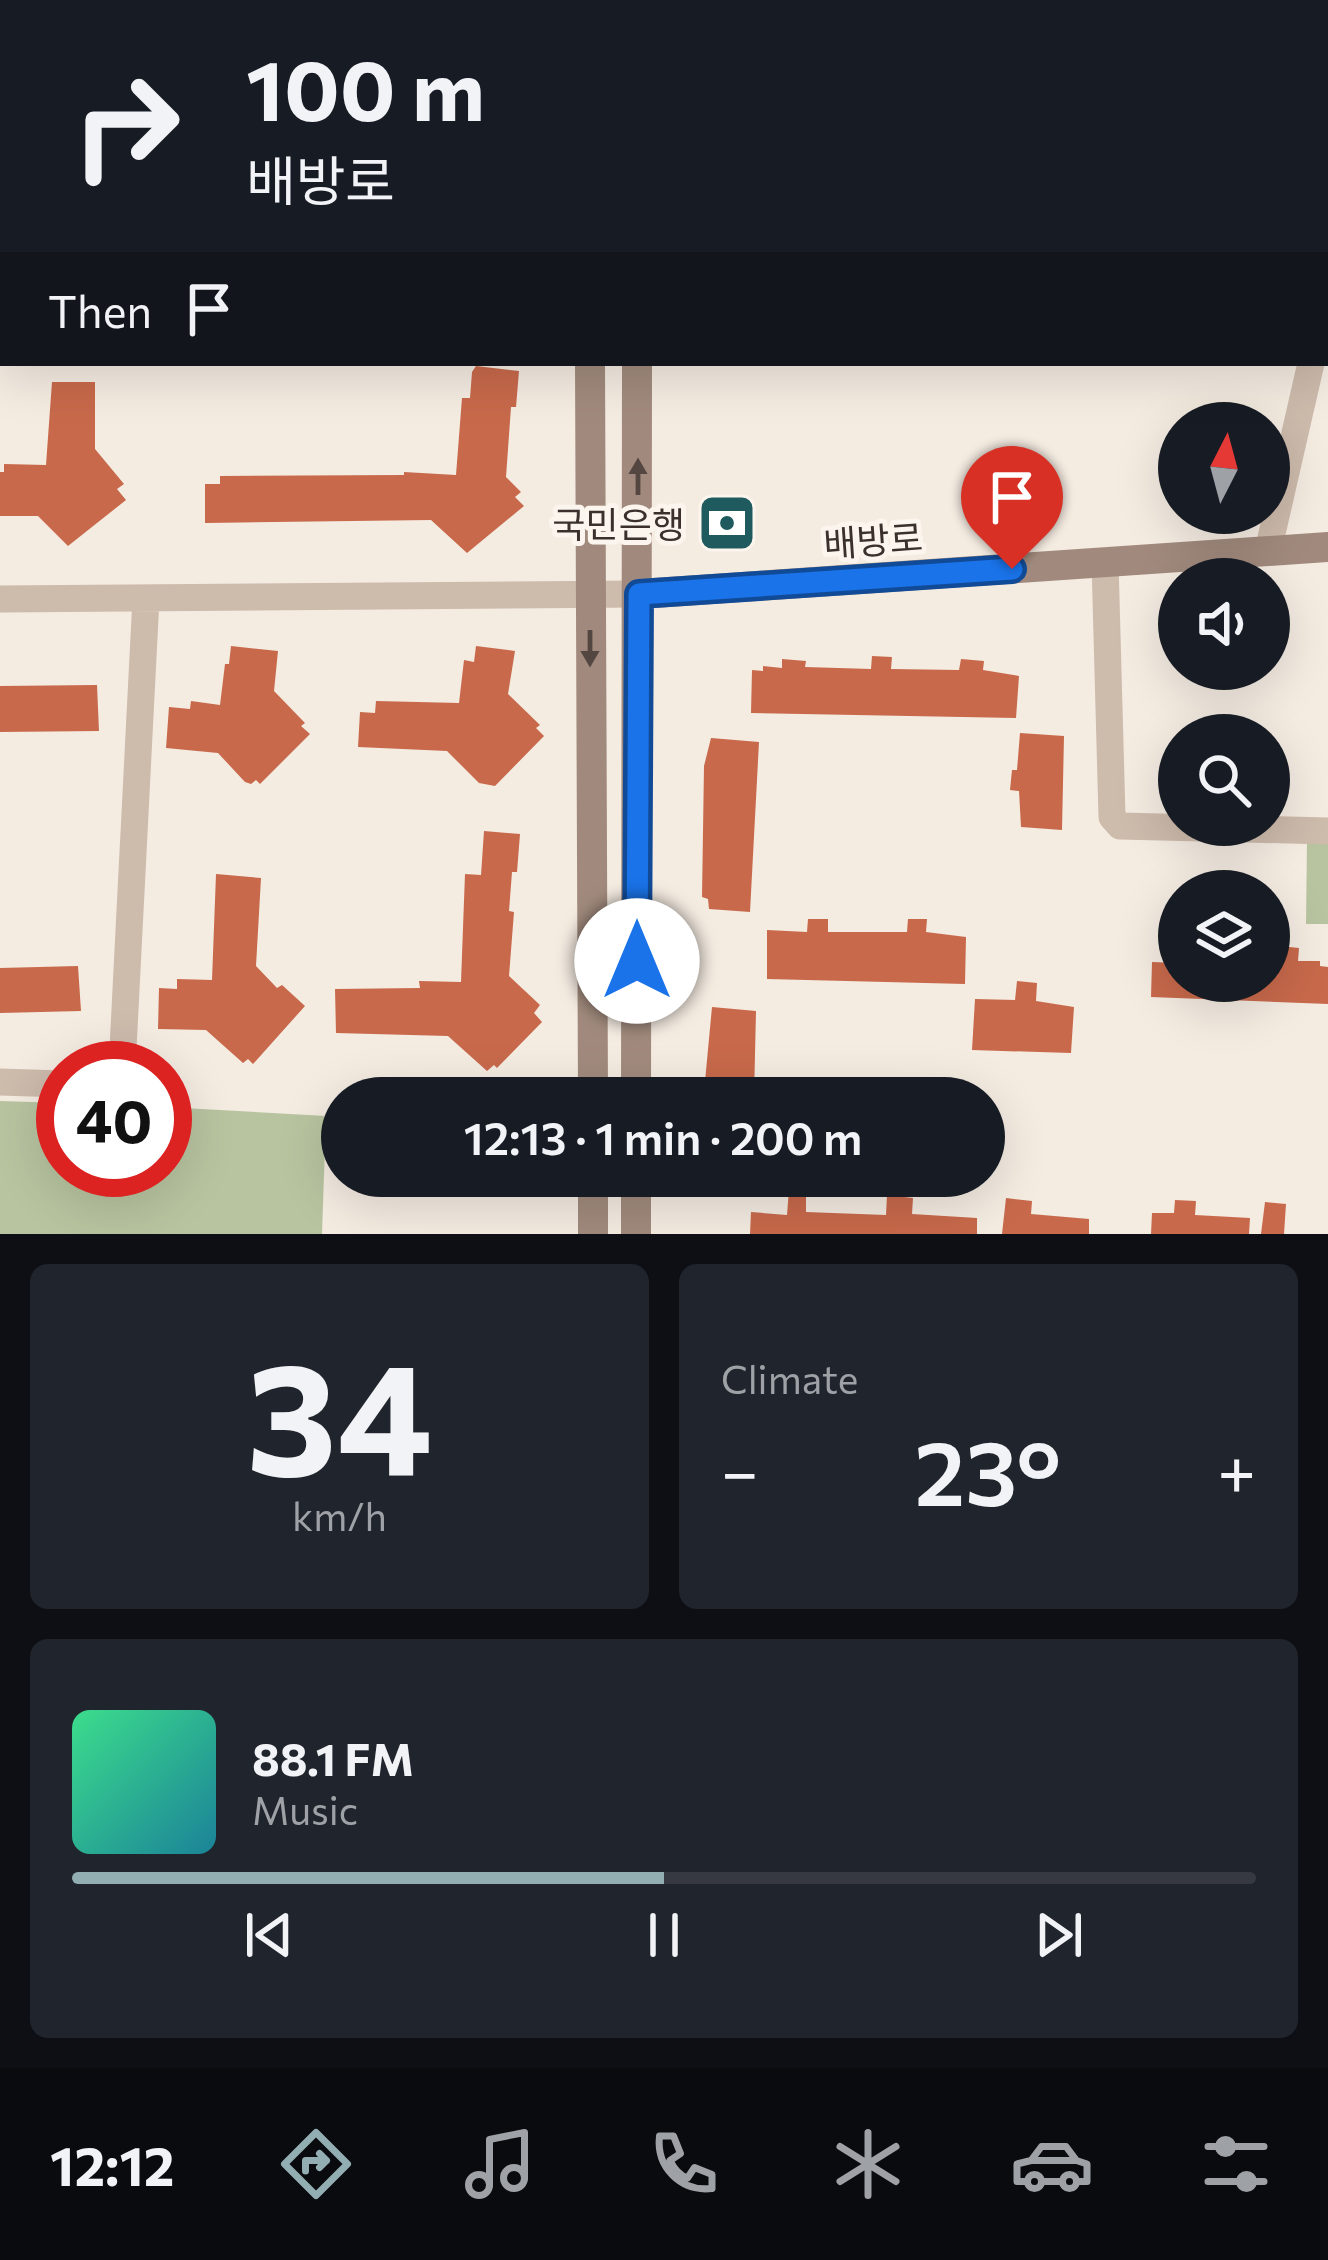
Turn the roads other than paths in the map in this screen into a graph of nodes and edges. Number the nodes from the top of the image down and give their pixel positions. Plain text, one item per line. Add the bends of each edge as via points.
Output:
1 (590, 366) edge
2 (637, 366) edge
3 (1310, 366) edge
4 (1328, 547) edge
5 (1268, 551) junction
6 (1105, 562) junction
7 (639, 594) junction
8 (589, 595) junction
9 (0, 598) edge
10 (146, 598) junction
11 (1328, 830) edge
12 (123, 1041) edge
13 (592, 1077) edge
14 (637, 1077) edge
15 (0, 1082) edge
16 (36, 1083) edge
17 (593, 1197) edge
18 (636, 1197) edge
19 (593, 1234) edge
20 (636, 1234) edge

1 - 8 street
7 -> 2 street
3 - 5 street
4 - 5 street, 배방로
5 - 6 street, 배방로
6 - 7 street, 배방로
6 - 11 street via 1112,818 1120,826
7 - 8 street, 배방로
7 - 14 street
8 - 10 street, 배방로
8 -> 13 street
9 - 10 street, 배방로
10 - 12 street
15 - 16 street
17 - 19 street
18 - 20 street

